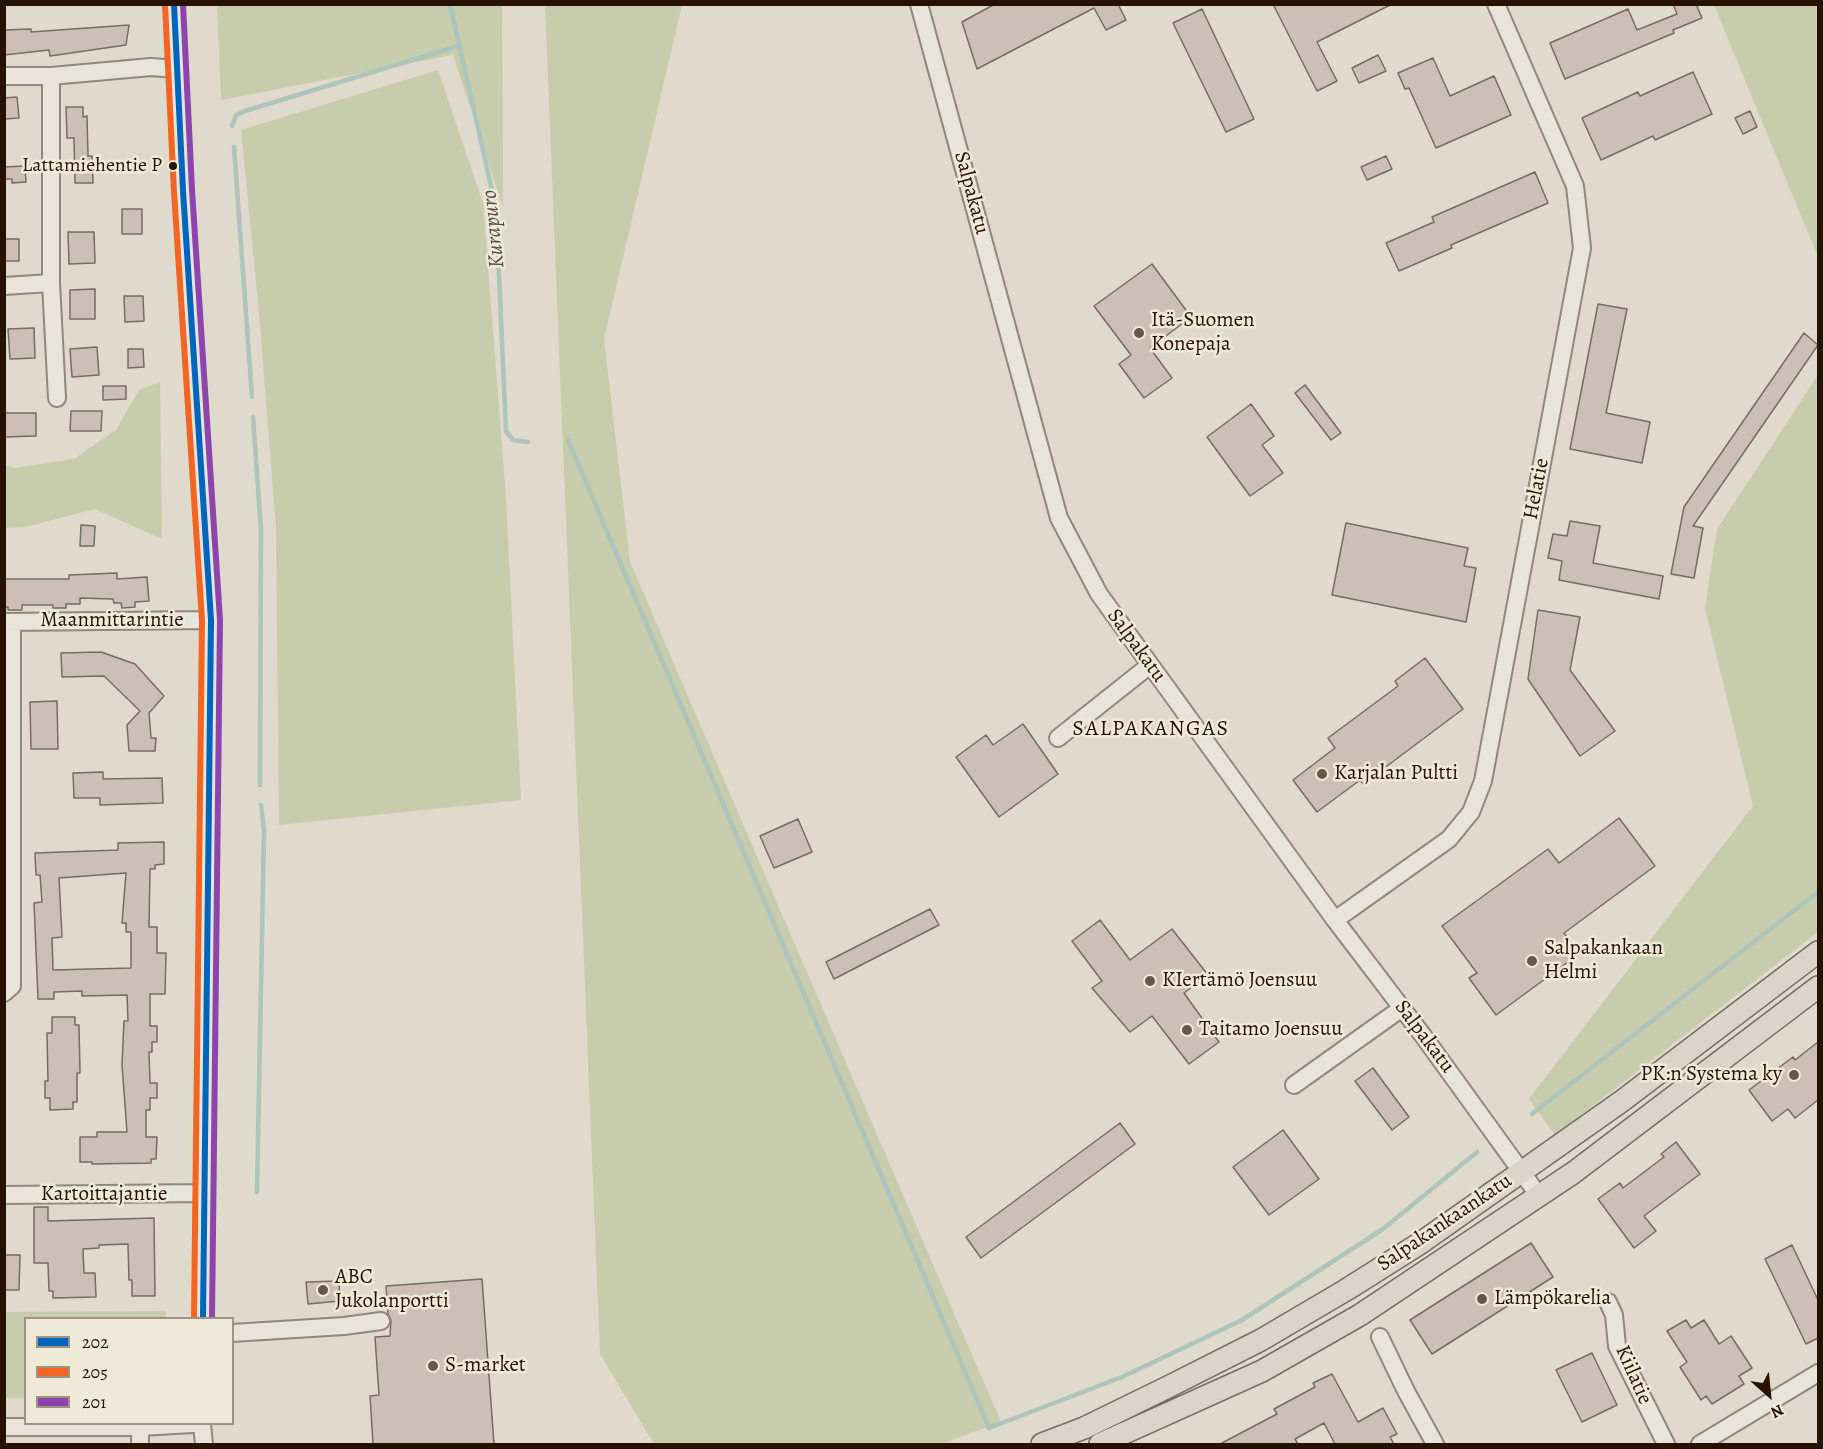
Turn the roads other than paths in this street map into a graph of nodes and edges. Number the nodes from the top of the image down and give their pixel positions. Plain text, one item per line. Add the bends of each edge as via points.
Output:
1 (174, 4) edge
2 (919, 4) edge
3 (1496, 4) edge
4 (177, 69) junction
5 (4, 76) edge
6 (51, 76) junction
7 (51, 283) junction
8 (4, 286) edge
9 (57, 398) dead end
10 (211, 620) junction
11 (8, 622) edge
12 (1150, 665) junction
13 (1058, 738) dead end
14 (1335, 920) junction
15 (1818, 952) edge
16 (1818, 987) edge
17 (4, 993) edge
18 (1402, 1008) junction
19 (1294, 1085) dead end
20 (1522, 1171) junction
21 (203, 1193) junction
22 (4, 1195) edge
23 (1539, 1196) junction
24 (1608, 1302) dead end
25 (203, 1317) edge
26 (381, 1322) dead end
27 (234, 1333) edge
28 (1380, 1337) dead end
29 (1818, 1373) edge
30 (176, 1425) edge
31 (202, 1425) edge
32 (4, 1427) edge
33 (140, 1427) junction
34 (140, 1444) edge
35 (204, 1444) edge
36 (1042, 1444) edge
37 (1100, 1444) edge
38 (1435, 1444) edge
39 (1666, 1444) edge
40 (1700, 1444) edge

1 - 4 street
2 - 12 street, Salpakatu via 1059,518 1099,594
3 - 14 street, Helatie via 1575,186 1582,248 1479,791 1471,812 1449,839
4 - 6 street via 151,67
4 - 10 street
5 - 6 street
6 - 7 street
7 - 8 street
7 - 9 street
10 - 11 street, Maanmittarintie
10 - 21 street
11 - 17 street, Maanmittarintie via 12,986
12 - 13 street
12 - 14 street, Salpakatu
14 - 18 street, Salpakatu
15 - 20 main road, Salpakankaankatu via 1622,1101
16 - 23 main road, Salpakankaankatu
18 - 19 street
18 - 20 street, Salpakatu
20 - 23 street, Salpakatu
20 - 36 main road, Salpakankaankatu via 1403,1254 1261,1340 1084,1428
21 - 22 street, Kartoittajantie
21 - 25 street
23 - 37 main road, Salpakankaankatu via 1369,1309 1262,1371
24 - 39 street, Kiilatie via 1614,1315 1617,1346
26 - 27 street
28 - 38 street
29 - 40 street
30 - 33 street
31 - 35 street
32 - 33 street
33 - 34 street

